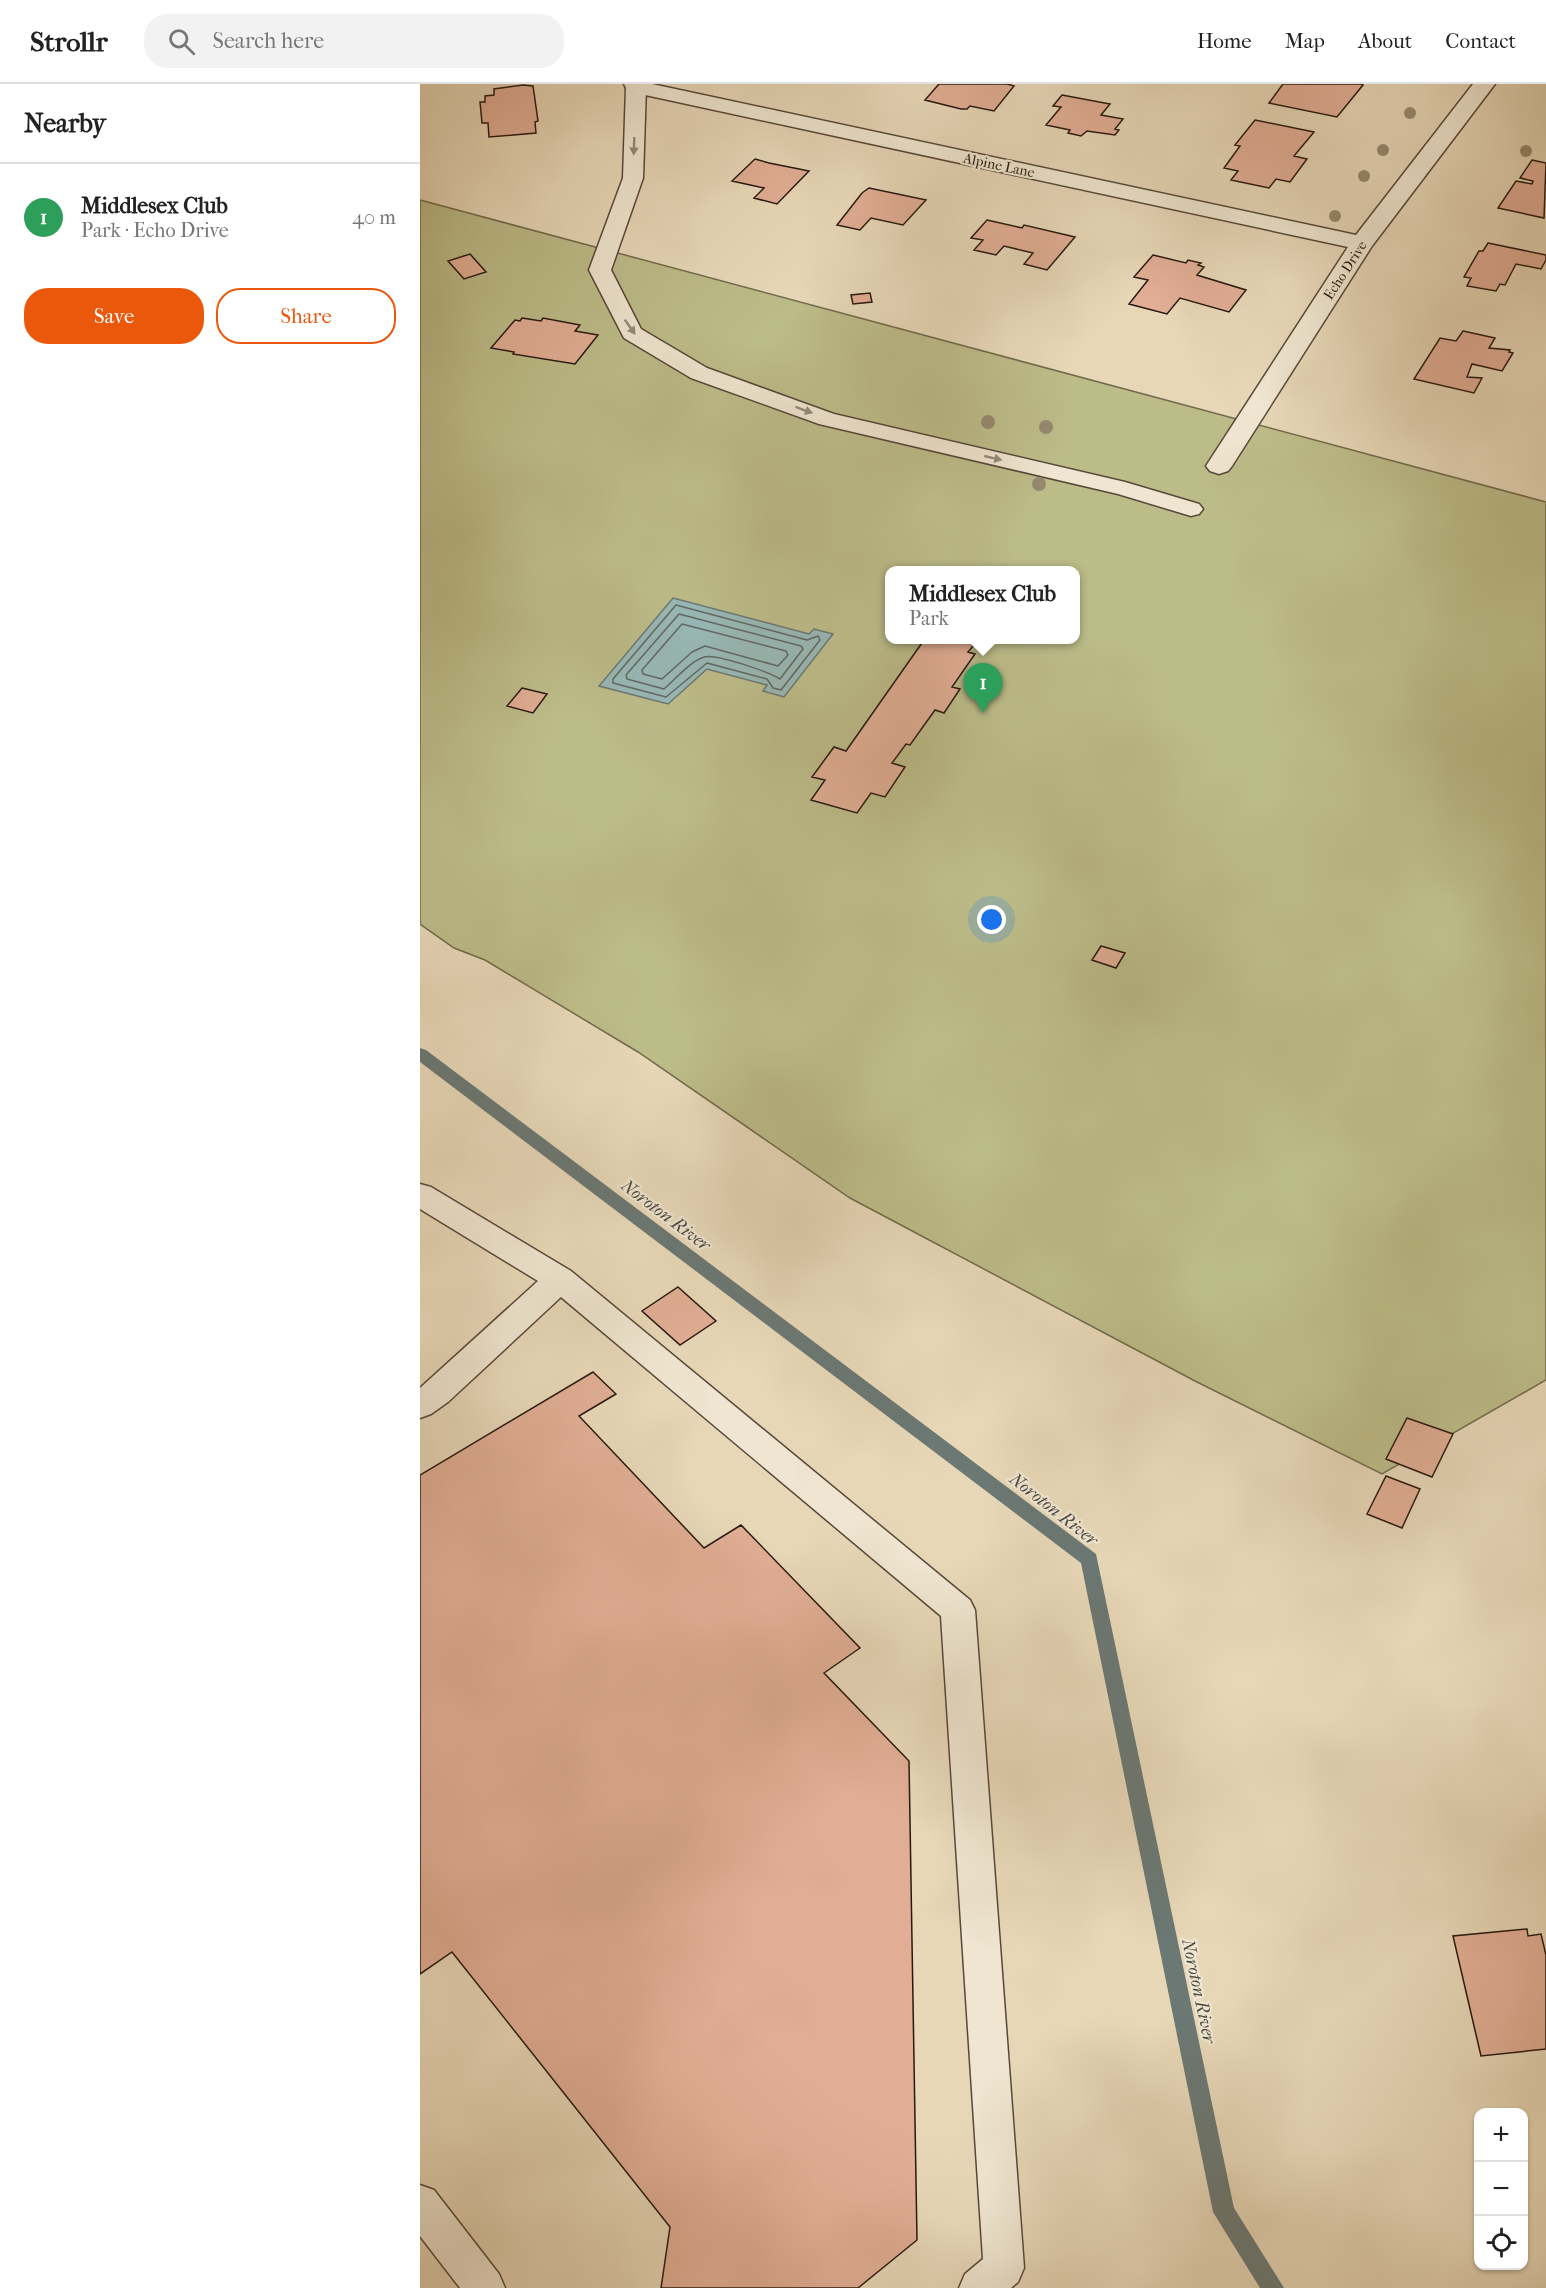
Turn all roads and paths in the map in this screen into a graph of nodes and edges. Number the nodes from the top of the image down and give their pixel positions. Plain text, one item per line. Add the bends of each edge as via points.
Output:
1 (1484, 84) edge
2 (636, 86) edge
3 (1362, 243) junction
4 (1219, 466) dead end
5 (1191, 510) dead end
6 (420, 1195) edge
7 (560, 1279) junction
8 (420, 1405) edge
9 (420, 2204) edge
10 (485, 2288) edge
11 (979, 2288) edge

1 - 3 street, Echo Drive
2 - 3 street, Alpine Lane
2 -> 5 lane via 633,178 600,270 632,333 699,373 827,419 1125,489
3 - 4 street, Echo Drive
6 - 7 lane
7 - 8 lane
7 - 11 lane via 958,1610 1004,2268
9 - 10 lane

